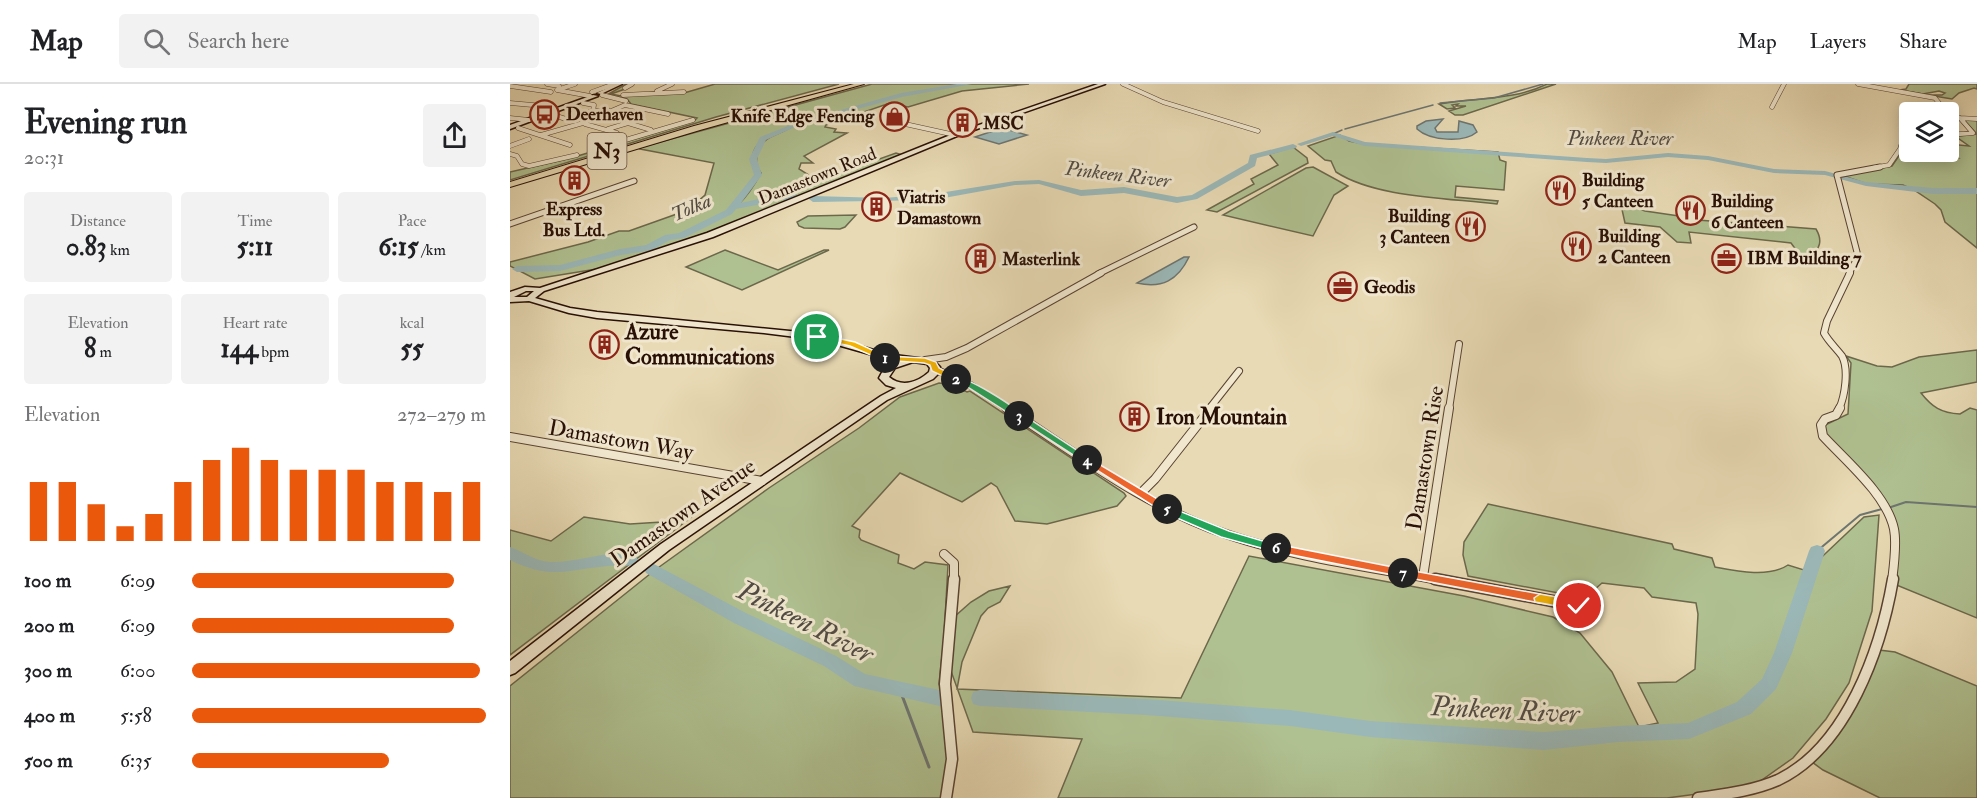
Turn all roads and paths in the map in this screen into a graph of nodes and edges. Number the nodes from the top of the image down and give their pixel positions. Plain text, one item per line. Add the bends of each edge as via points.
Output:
1 (519, 84) edge
2 (547, 84) edge
3 (576, 84) edge
4 (614, 84) edge
5 (632, 84) edge
6 (672, 84) edge
7 (841, 84) edge
8 (849, 84) edge
9 (861, 84) edge
10 (866, 84) edge
11 (1103, 84) edge
12 (1123, 84) edge
13 (1784, 84) edge
14 (1858, 84) edge
15 (510, 86) edge
16 (559, 86) dead end
17 (623, 86) edge
18 (551, 92) dead end
19 (655, 92) junction
20 (684, 92) dead end
21 (623, 95) dead end
22 (592, 96) junction
23 (1938, 102) edge
24 (510, 103) edge
25 (524, 104) junction
26 (625, 105) junction
27 (555, 107) dead end
28 (1772, 107) dead end
29 (510, 109) edge
30 (610, 110) junction
31 (593, 111) junction
32 (550, 114) dead end
33 (655, 117) dead end
34 (510, 118) edge
35 (640, 118) dead end
36 (1960, 118) joint
37 (1977, 119) edge
38 (529, 120) junction
39 (693, 120) dead end
40 (705, 122) junction
41 (896, 122) dead end
42 (583, 123) junction
43 (628, 123) junction
44 (510, 127) edge
45 (697, 128) junction
46 (519, 129) dead end
47 (608, 129) junction
48 (654, 131) junction
49 (1258, 131) dead end
50 (617, 133) dead end
51 (1959, 134) edge
52 (541, 135) junction
53 (955, 135) junction
54 (529, 139) dead end
55 (570, 145) dead end
56 (510, 146) edge
57 (594, 149) dead end
58 (1899, 150) edge
59 (510, 154) edge
60 (577, 155) dead end
61 (634, 181) dead end
62 (510, 183) edge
63 (510, 224) edge
64 (1194, 227) dead end
65 (512, 285) dead end
66 (540, 290) junction
67 (519, 291) junction
68 (510, 298) edge
69 (529, 298) junction
70 (1459, 344) dead end
71 (946, 357) junction
72 (886, 358) junction
73 (907, 360) junction
74 (925, 360) junction
75 (935, 368) junction
76 (888, 369) junction
77 (1239, 371) dead end
78 (947, 377) junction
79 (928, 379) junction
80 (891, 384) junction
81 (910, 385) junction
82 (884, 398) junction
83 (510, 437) edge
84 (762, 481) junction
85 (1140, 494) junction
86 (944, 554) dead end
87 (1423, 577) junction
88 (1579, 606) dead end
89 (510, 669) edge
90 (946, 798) edge
91 (1698, 798) edge

1 - 15 street
2 - 16 street
3 - 22 street via 556,90
4 - 22 street
5 - 17 street
6 - 19 street
7 - 40 highway
8 - 40 highway
9 - 45 highway
10 - 45 highway
11 - 53 street, Damastown Road
12 - 49 street via 1157,100
13 - 28 street
14 - 23 street via 1935,98
15 - 18 street
17 - 22 street
19 - 20 street
19 - 21 street
22 - 26 street via 622,99
22 - 31 street
22 - 38 street
24 - 25 street
25 - 27 street
25 - 29 street
26 - 30 street
26 - 33 street via 670,113
30 - 31 street
30 - 42 street
31 - 32 street via 568,119
34 - 38 street
35 - 43 street
36 - 37 street
36 - 51 street via 1973,133
38 - 44 street
39 - 48 street
40 - 62 highway, N3
41 - 53 street
42 - 47 street
42 - 52 street
43 - 47 street
43 - 48 street
45 - 62 highway, N3
46 - 52 street
47 - 50 street
48 - 57 street
52 - 55 street
53 - 66 street, Damastown Road via 737,225
54 - 56 street
58 - 91 street via 1889,165 1837,176 1858,256 1824,333 1842,357 1846,370 1841,406 1836,415 1821,425 1824,436 1870,486 1893,526 1892,586 1880,641 1856,697 1822,747 1790,773 1763,785
59 - 60 street via 529,166
61 - 63 street
64 - 71 street via 1120,262
65 - 67 street
66 - 67 street
66 - 69 street
67 - 68 street
68 - 69 street
69 - 72 street via 597,315 820,337
70 - 87 street, Damastown Rise
71 - 74 street
71 - 75 street
72 - 73 street
72 - 76 street
73 - 74 street
73 - 76 street
74 - 75 street
75 - 78 street
75 - 79 street
76 - 80 street via 884,378
77 - 85 street
78 - 79 street
78 - 85 street via 972,386
79 - 81 street
80 - 81 street
80 - 82 street, Damastown Avenue
81 - 82 street, Damastown Avenue
82 - 84 street, Damastown Avenue
83 - 84 street, Damastown Way
84 - 89 street, Damastown Avenue via 665,547
85 - 87 street via 1197,523 1258,544
86 - 90 street via 954,563 955,572 945,684 952,759
87 - 88 street

